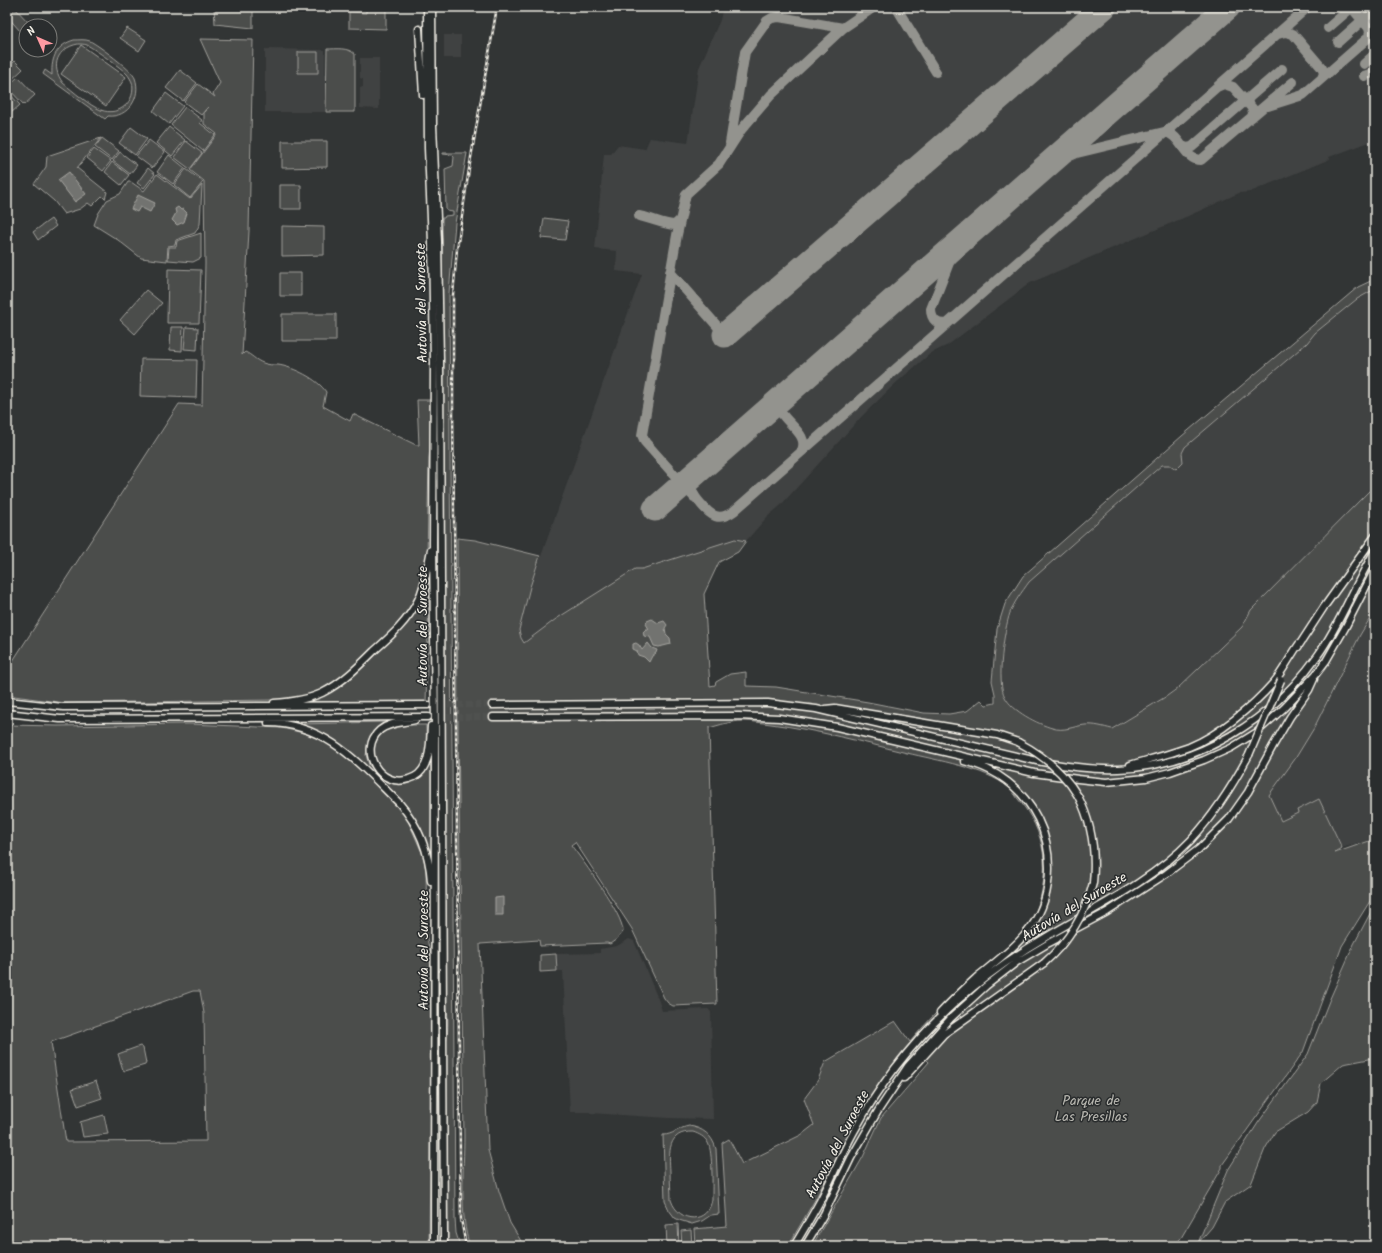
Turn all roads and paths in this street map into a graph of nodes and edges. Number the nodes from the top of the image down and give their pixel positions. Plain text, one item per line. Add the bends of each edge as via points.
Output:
1 (427, 7) edge
2 (432, 7) edge
3 (419, 29) dead end
4 (428, 148) junction
5 (1375, 536) edge
6 (1375, 542) edge
7 (433, 544) junction
8 (1375, 552) edge
9 (1375, 569) edge
10 (1349, 574) junction
11 (434, 641) junction
12 (1299, 644) junction
13 (1316, 674) junction
14 (7, 701) edge
15 (266, 705) junction
16 (428, 705) tunnel mouth
17 (492, 705) tunnel mouth
18 (816, 709) junction
19 (7, 713) edge
20 (493, 717) tunnel mouth
21 (217, 719) junction
22 (921, 747) junction
23 (1119, 769) junction
24 (434, 925) junction
25 (910, 1048) junction
26 (878, 1111) junction
27 (434, 1245) edge
28 (444, 1246) edge
29 (794, 1246) edge
30 (805, 1246) edge

1 - 4 highway, Autovía del Suroeste
2 - 28 highway, Autovía del Suroeste via 440,360
3 - 4 highway via 425,142
4 - 7 highway, Autovía del Suroeste via 434,363
5 - 10 highway
6 - 10 highway
7 - 11 highway, Autovía del Suroeste
7 - 15 highway via 418,601 400,626 372,654 339,683 322,693 309,698
8 - 23 highway via 1319,654 1297,681 1264,713 1222,741 1191,755
9 - 13 highway via 1346,628
10 - 12 highway, Autovía del Suroeste
11 - 21 highway via 431,645 430,749 425,765 418,774 407,780 394,780 383,776 371,758 371,746 376,734 386,727 397,722 428,718
11 - 24 highway, Autovía del Suroeste
12 - 23 highway via 1269,687 1244,711 1217,731 1190,746
12 - 25 highway, Autovía del Suroeste, bridge via 1280,680 1235,782 1192,840 1131,887 1044,938 1001,967 956,1002
13 - 22 highway via 1284,708 1244,740 1204,760 1146,778 1106,782 1034,773
13 - 26 highway, Autovía del Suroeste via 1248,792 1215,834 1166,874 1107,912 1017,962 986,986 950,1018 908,1066
14 - 15 highway via 63,707
15 - 16 highway
17 - 18 highway via 768,703
18 - 23 highway via 1037,762
18 - 26 highway, bridge via 835,708 997,734 1018,742 1040,754 1066,778 1078,796 1092,833 1095,861 1093,883 1086,907 1073,931 1044,963 944,1034 912,1068
19 - 21 highway via 60,719
20 - 22 highway via 771,718 837,727
21 - 24 highway via 236,723 290,724 312,731 337,745 354,760 400,804 416,826 427,853
22 - 25 highway via 990,770 1014,786 1026,798 1042,827 1047,843 1049,876 1042,906 1023,938 953,998
24 - 27 highway, Autovía del Suroeste
25 - 29 highway, Autovía del Suroeste via 856,1129
26 - 30 highway, Autovía del Suroeste

